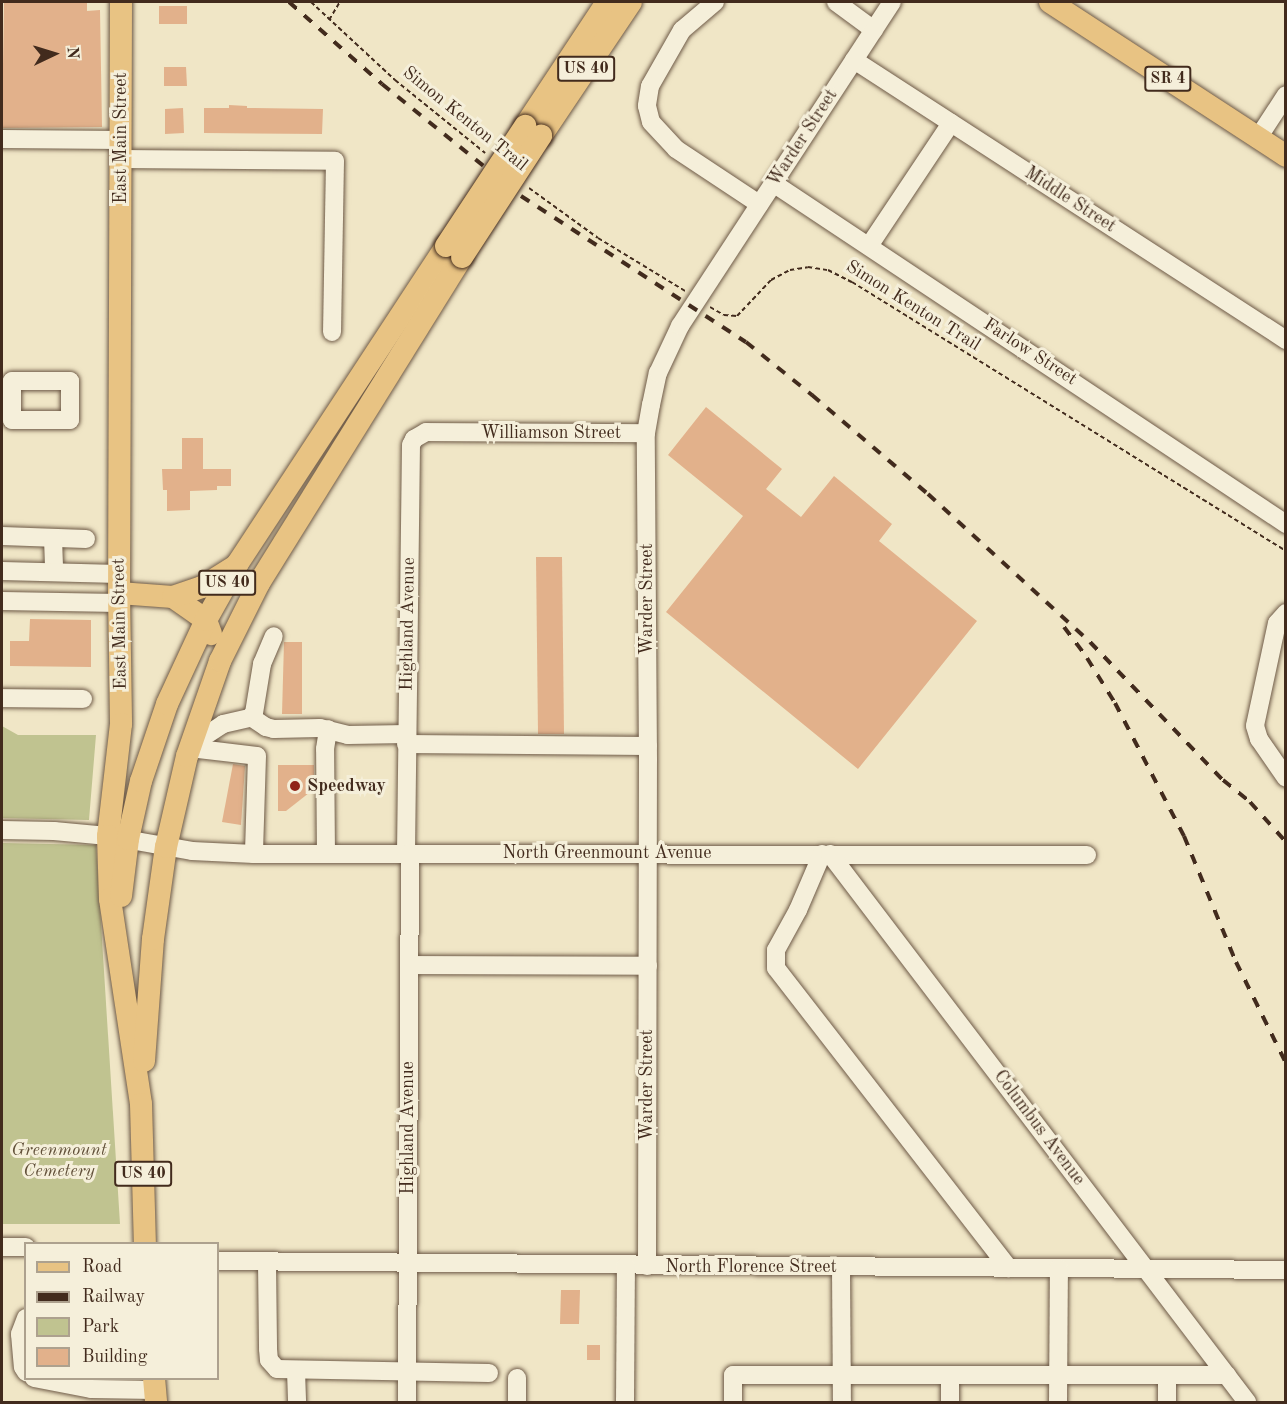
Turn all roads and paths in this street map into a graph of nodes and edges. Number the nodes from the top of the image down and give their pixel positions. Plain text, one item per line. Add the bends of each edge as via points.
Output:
1 (121, 2) edge
2 (311, 2) edge
3 (340, 2) edge
4 (607, 2) edge
5 (631, 2) edge
6 (715, 2) edge
7 (836, 2) edge
8 (892, 2) edge
9 (1050, 2) edge
10 (329, 20) junction
11 (874, 30) junction
12 (854, 60) junction
13 (1286, 95) edge
14 (951, 123) junction
15 (533, 131) junction
16 (1258, 138) junction
17 (2, 139) edge
18 (116, 146) junction
19 (1284, 151) edge
20 (488, 155) dead end
21 (523, 183) dead end
22 (773, 183) junction
23 (759, 204) junction
24 (869, 246) junction
25 (454, 252) junction
26 (698, 300) junction
27 (332, 332) dead end
28 (1286, 340) edge
29 (455, 433) joint
30 (646, 433) junction
31 (1286, 524) edge
32 (2, 536) edge
33 (53, 538) junction
34 (86, 539) dead end
35 (1286, 551) edge
36 (238, 563) junction
37 (2, 571) edge
38 (54, 572) junction
39 (119, 590) junction
40 (173, 597) junction
41 (2, 601) edge
42 (1286, 613) edge
43 (206, 620) junction
44 (274, 636) dead end
45 (220, 662) junction
46 (2, 698) edge
47 (83, 699) dead end
48 (251, 717) junction
49 (328, 729) junction
50 (406, 739) junction
51 (190, 746) junction
52 (648, 746) junction
53 (1286, 778) edge
54 (2, 830) edge
55 (118, 838) junction
56 (166, 847) junction
57 (408, 853) junction
58 (254, 854) junction
59 (326, 854) junction
60 (648, 854) junction
61 (826, 854) junction
62 (1088, 855) dead end
63 (409, 965) junction
64 (648, 966) junction
65 (141, 1104) junction
66 (145, 1242) edge
67 (2, 1247) edge
68 (24, 1247) edge
69 (219, 1261) edge
70 (267, 1263) junction
71 (408, 1264) junction
72 (626, 1266) junction
73 (646, 1266) junction
74 (841, 1267) junction
75 (1009, 1268) junction
76 (1059, 1268) junction
77 (1147, 1269) junction
78 (1286, 1270) edge
79 (24, 1323) edge
80 (24, 1369) edge
81 (296, 1371) junction
82 (407, 1372) junction
83 (489, 1373) dead end
84 (1227, 1375) junction
85 (842, 1376) junction
86 (950, 1376) junction
87 (1167, 1376) junction
88 (1059, 1377) junction
89 (517, 1378) dead end
90 (44, 1380) edge
91 (155, 1390) edge
92 (297, 1402) edge
93 (407, 1402) edge
94 (517, 1402) edge
95 (625, 1402) edge
96 (733, 1402) edge
97 (842, 1402) edge
98 (950, 1402) edge
99 (1058, 1402) edge
100 (1167, 1402) edge
101 (1247, 1402) edge

1 - 18 main road, East Main Street
2 - 10 path, Simon Kenton Trail
3 - 10 path
4 - 15 main road, US 40
5 - 15 main road, US 40
6 - 23 street via 682,30 650,86 647,106 651,122 676,149
7 - 11 street
8 - 11 street, Warder Street
9 - 16 main road, SR 4
10 - 20 path, Simon Kenton Trail via 395,80
11 - 12 street, Warder Street
12 - 14 street, Middle Street
12 - 22 street, Warder Street
13 - 16 street
14 - 24 street
14 - 28 street, Middle Street
15 - 25 main road, US 40, bridge
16 - 19 main road, SR 4
17 - 18 street
18 - 27 street via 236,160 335,161
18 - 39 main road, East Main Street
21 - 26 path, Simon Kenton Trail via 598,238
22 - 23 street, Warder Street
22 - 24 street, Farlow Street
23 - 26 street, Warder Street
24 - 31 street, Farlow Street
25 - 36 main road, US 40
25 - 45 main road, US 40 via 260,583
26 - 30 street, Warder Street via 680,326 658,373
26 - 35 path, Simon Kenton Trail via 724,315 737,316 771,280 790,270 828,270
29 - 30 street, Williamson Street
29 - 50 street, Highland Avenue via 426,432 411,445
30 - 52 street, Warder Street
32 - 33 street
33 - 34 street
33 - 38 street
36 - 40 main road via 202,587
36 - 43 main road, US 40
37 - 38 street
38 - 39 street
39 - 40 main road
39 - 41 street
39 - 55 main road, East Main Street via 122,724
40 - 43 main road
42 - 53 street via 1277,623 1255,726 1259,740
43 - 45 main road
43 - 55 main road, US 40 via 167,705
44 - 48 street via 262,664
45 - 51 main road, US 40
46 - 47 street
48 - 49 street via 274,729
48 - 51 street via 223,724
49 - 50 street via 348,735
49 - 59 street
50 - 52 street
50 - 57 street, Highland Avenue
51 - 56 main road, US 40
51 - 58 street via 257,756
52 - 60 street, Warder Street
54 - 55 street, North Greenmount Avenue
55 - 56 street, North Greenmount Avenue
55 - 65 main road, East Main Street / US 40 via 110,899
56 - 58 street, North Greenmount Avenue
56 - 65 main road, US 40 via 153,939
57 - 59 street, North Greenmount Avenue
57 - 60 street, North Greenmount Avenue
57 - 63 street, Highland Avenue
58 - 59 street, North Greenmount Avenue
60 - 61 street, North Greenmount Avenue
60 - 64 street, Warder Street
61 - 62 street, North Greenmount Avenue
61 - 75 street via 776,950 776,968
61 - 77 street, Columbus Avenue
63 - 64 street
63 - 71 street, Highland Avenue
64 - 73 street, Warder Street
65 - 66 main road, East Main Street / US 40
67 - 68 street
69 - 70 street, North Florence Street
70 - 71 street, North Florence Street
70 - 81 street via 269,1360 277,1370
71 - 72 street, North Florence Street
71 - 82 street, Highland Avenue
72 - 73 street, North Florence Street
72 - 95 street
73 - 74 street, North Florence Street
74 - 75 street, North Florence Street
74 - 85 street
75 - 76 street, North Florence Street
76 - 77 street, North Florence Street
76 - 88 street
77 - 78 street, North Florence Street
77 - 84 street, Columbus Avenue
79 - 80 street via 20,1334
81 - 82 street
81 - 92 street
82 - 83 street
82 - 93 street, Highland Avenue
84 - 87 street
84 - 101 street, Columbus Avenue
85 - 86 street
85 - 96 street via 733,1375
85 - 97 street
86 - 88 street
86 - 98 street
87 - 88 street
87 - 100 street
88 - 99 street
89 - 94 street
90 - 91 street via 91,1389

